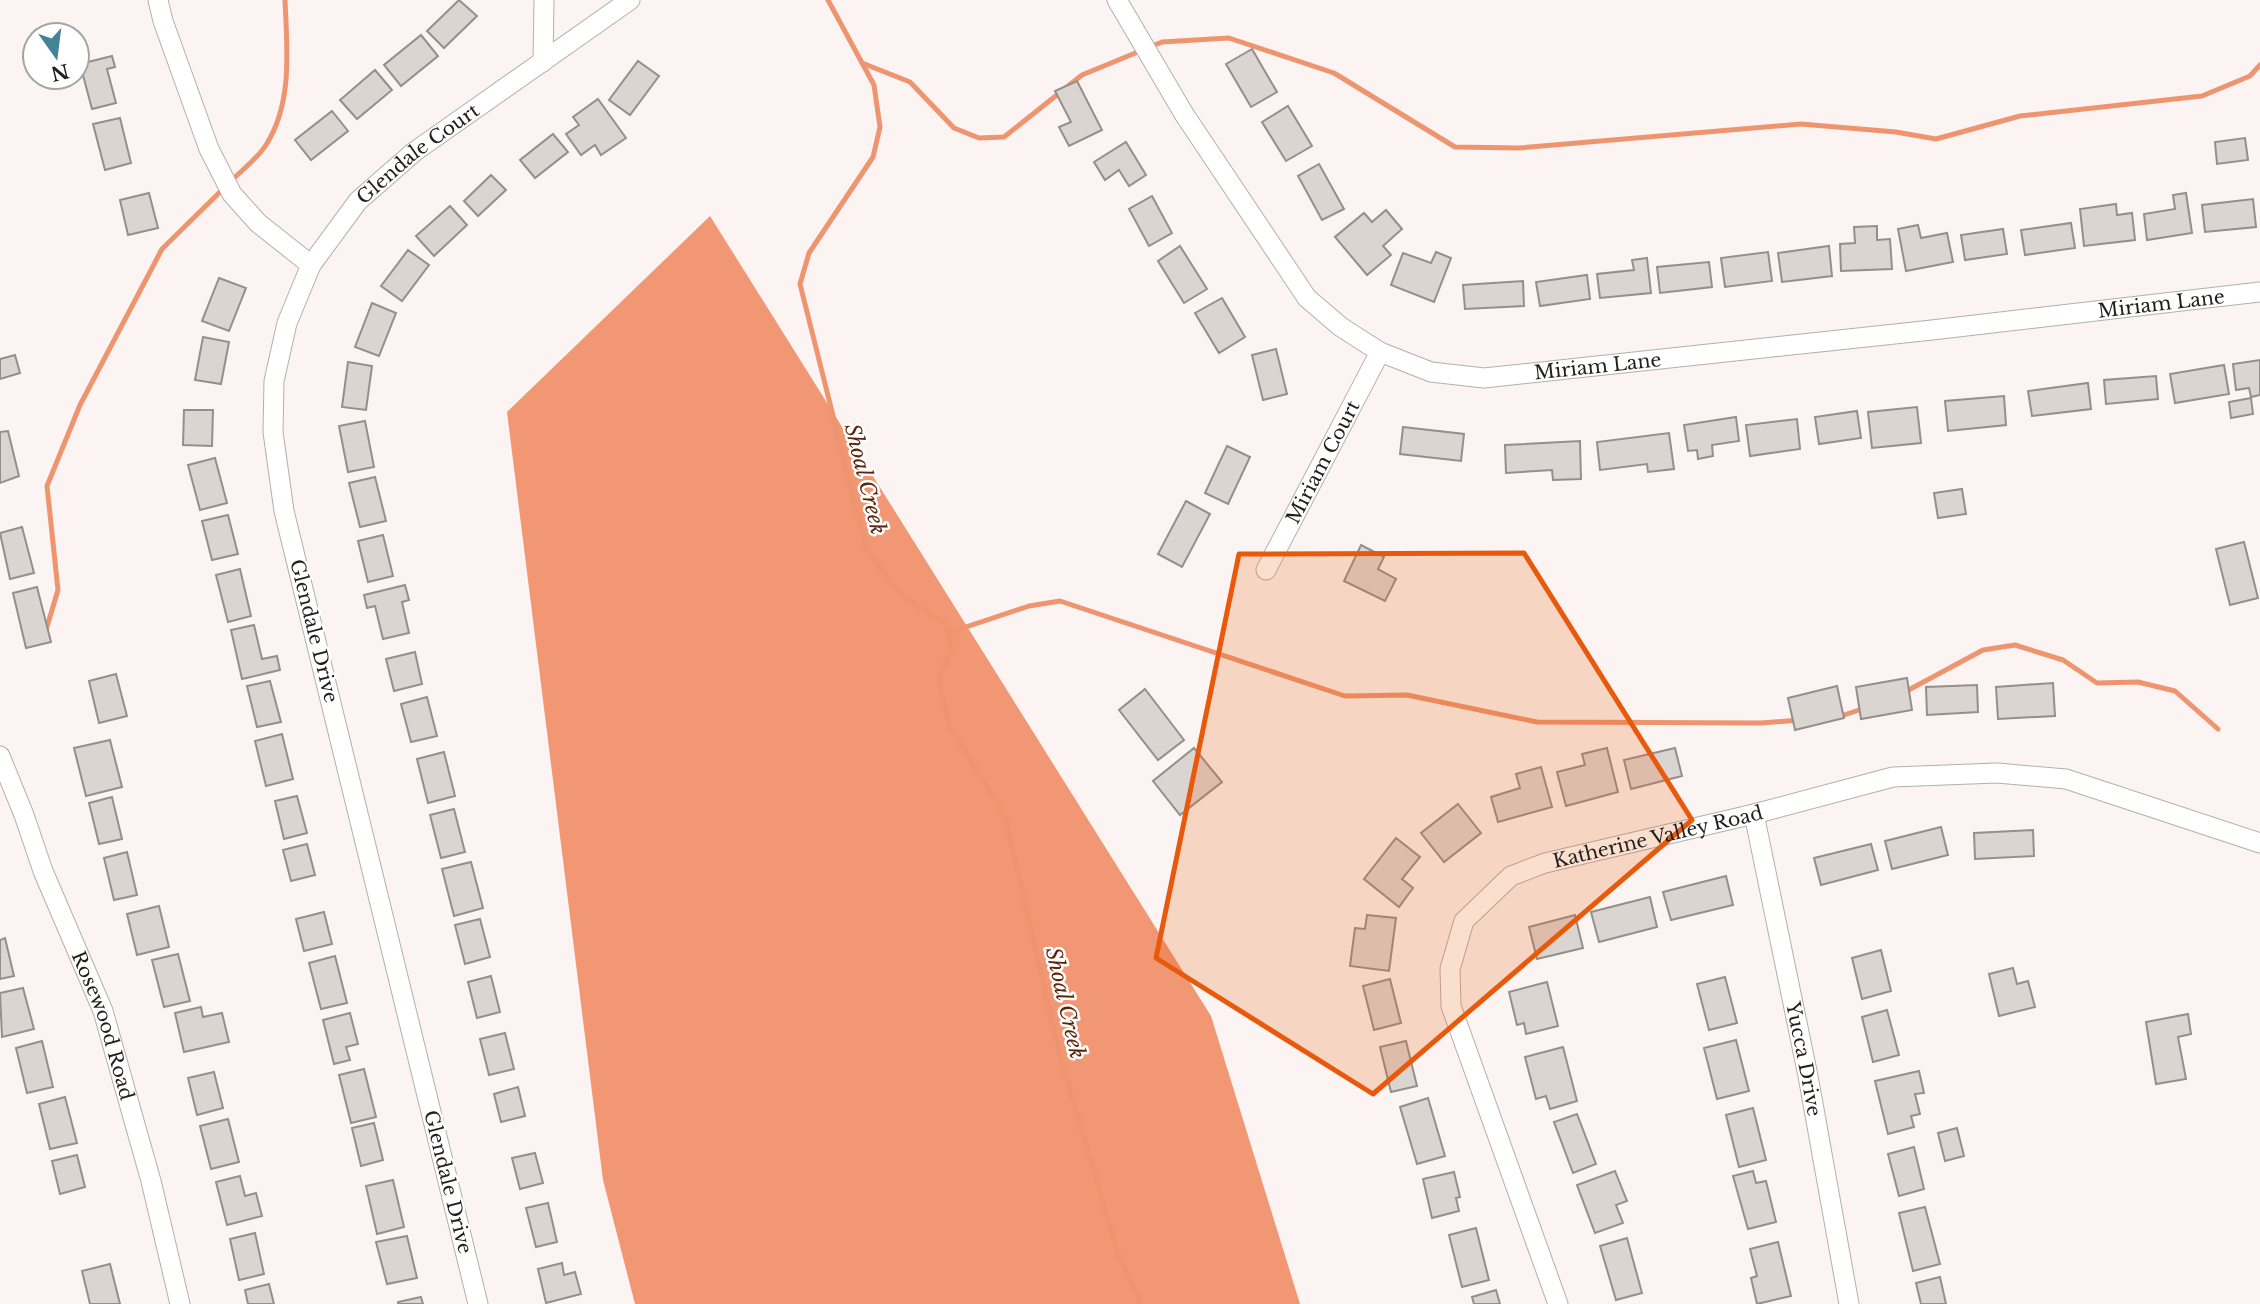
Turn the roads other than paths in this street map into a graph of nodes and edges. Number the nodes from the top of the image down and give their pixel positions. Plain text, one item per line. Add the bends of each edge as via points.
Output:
1 (158, 0) edge
2 (544, 0) edge
3 (630, 0) edge
4 (1117, 0) edge
5 (542, 62) junction
6 (312, 265) junction
7 (2260, 292) edge
8 (1380, 352) junction
9 (1266, 570) dead end
10 (0, 757) edge
11 (1754, 814) junction
12 (2260, 843) edge
13 (180, 1304) edge
14 (478, 1304) edge
15 (1558, 1304) edge
16 (1849, 1304) edge

1 - 6 street via 209,149 232,194 258,223
2 - 5 street
3 - 5 street, Glendale Court
4 - 8 street, Miriam Lane via 1184,114 1307,298
5 - 6 street, Glendale Court via 414,152 358,201
6 - 14 street, Glendale Drive via 287,323 274,381 273,432 284,511
7 - 8 street, Miriam Lane via 1484,378 1431,372
8 - 9 street, Miriam Court
10 - 13 street, Rosewood Road via 103,1011
11 - 12 street, Katherine Valley Road via 1893,777 1997,773 2066,779
11 - 15 street, Katherine Valley Road via 1545,863 1511,876 1464,920 1450,969 1451,1006
11 - 16 street, Yucca Drive

